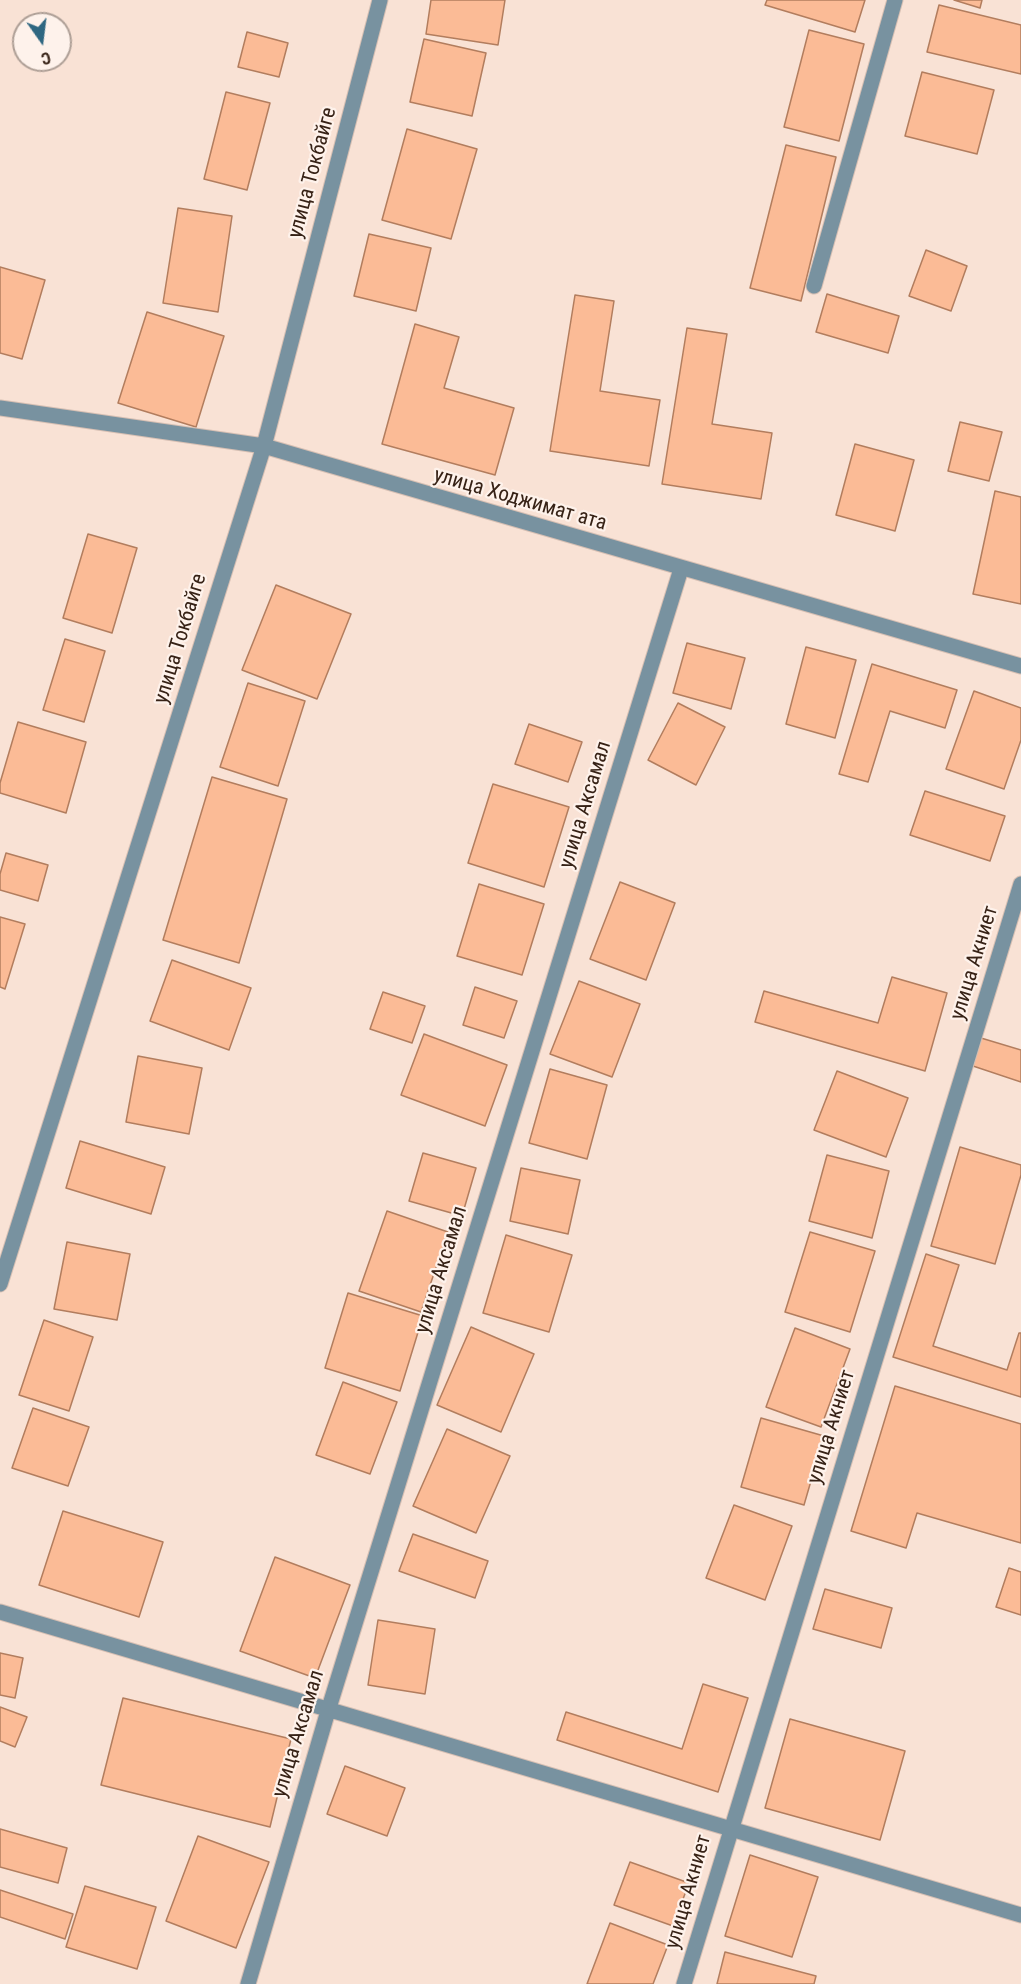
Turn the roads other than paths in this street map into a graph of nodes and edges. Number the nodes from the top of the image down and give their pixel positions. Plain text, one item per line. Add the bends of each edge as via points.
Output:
1 (380, 0) edge
2 (895, 0) edge
3 (814, 286) dead end
4 (0, 408) edge
5 (264, 446) junction
6 (681, 569) junction
7 (1021, 666) edge
8 (1021, 884) edge
9 (0, 1284) edge
10 (0, 1612) edge
11 (328, 1711) junction
12 (730, 1829) junction
13 (1021, 1915) edge
14 (248, 1984) edge
15 (684, 1984) edge

1 - 5 street, улица Токбайге
2 - 3 street
4 - 5 street, улица Ходжимат ата
5 - 6 street, улица Ходжимат ата
5 - 9 street, улица Токбайге
6 - 7 street, улица Ходжимат ата
6 - 11 street, улица Аксамал
8 - 12 street, улица Акниет
10 - 11 street
11 - 12 street
11 - 14 street, улица Аксамал
12 - 13 street
12 - 15 street, улица Акниет

